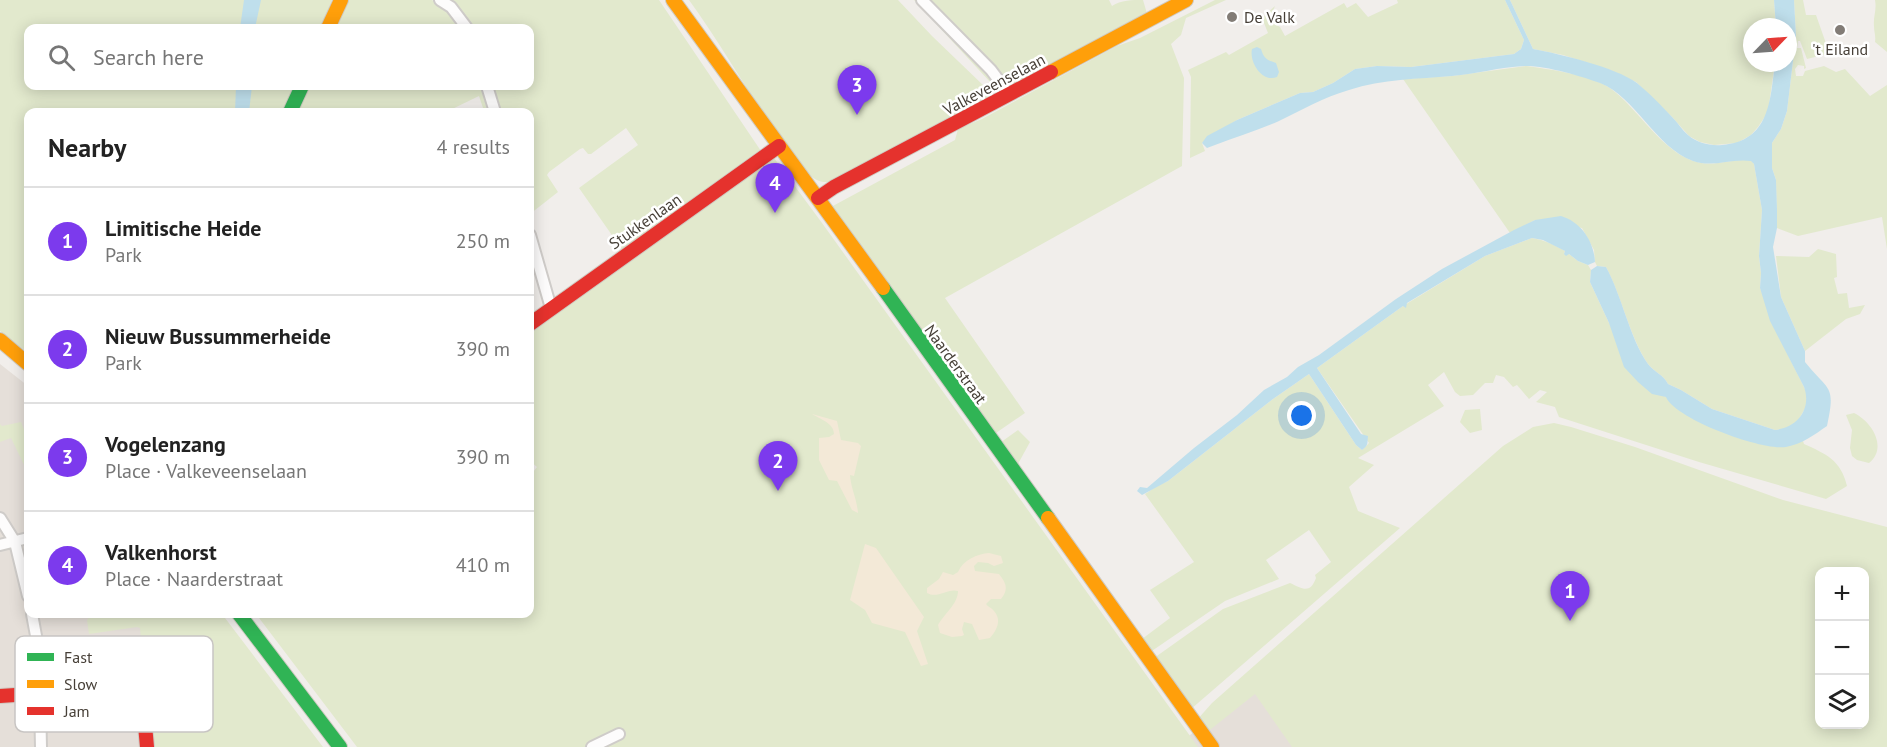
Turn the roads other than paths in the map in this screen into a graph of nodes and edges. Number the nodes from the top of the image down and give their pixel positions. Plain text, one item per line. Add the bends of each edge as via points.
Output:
1 (342, 0) edge
2 (440, 0) edge
3 (674, 0) edge
4 (922, 0) edge
5 (1186, 0) edge
6 (330, 24) edge
7 (464, 24) edge
8 (300, 90) edge
9 (488, 90) edge
10 (1009, 94) junction
11 (292, 108) edge
12 (494, 108) edge
13 (779, 146) junction
14 (818, 198) junction
15 (534, 249) edge
16 (551, 308) junction
17 (534, 321) edge
18 (0, 340) edge
19 (24, 361) edge
20 (0, 518) edge
21 (24, 539) edge
22 (15, 542) junction
23 (0, 545) edge
24 (24, 579) edge
25 (33, 618) edge
26 (242, 618) edge
27 (36, 636) edge
28 (15, 695) edge
29 (0, 696) edge
30 (41, 732) edge
31 (146, 732) edge
32 (620, 734) dead end
33 (41, 747) edge
34 (147, 747) edge
35 (340, 747) edge
36 (592, 747) edge
37 (1212, 747) edge

1 - 6 street
2 - 7 street
3 - 13 street, Naarderstraat
4 - 10 street via 991,70
5 - 10 street, Valkeveenselaan
8 - 11 street
9 - 12 street
10 - 14 street, Valkeveenselaan
13 - 14 street, Naarderstraat
13 - 16 street, Stukkenlaan
14 - 37 street, Naarderstraat
15 - 16 street
16 - 17 street, Stukkenlaan
18 - 19 street
20 - 22 street
21 - 22 street
22 - 23 street
22 - 24 street
25 - 27 street
26 - 35 street
28 - 29 street
30 - 33 street
31 - 34 street
32 - 36 street

